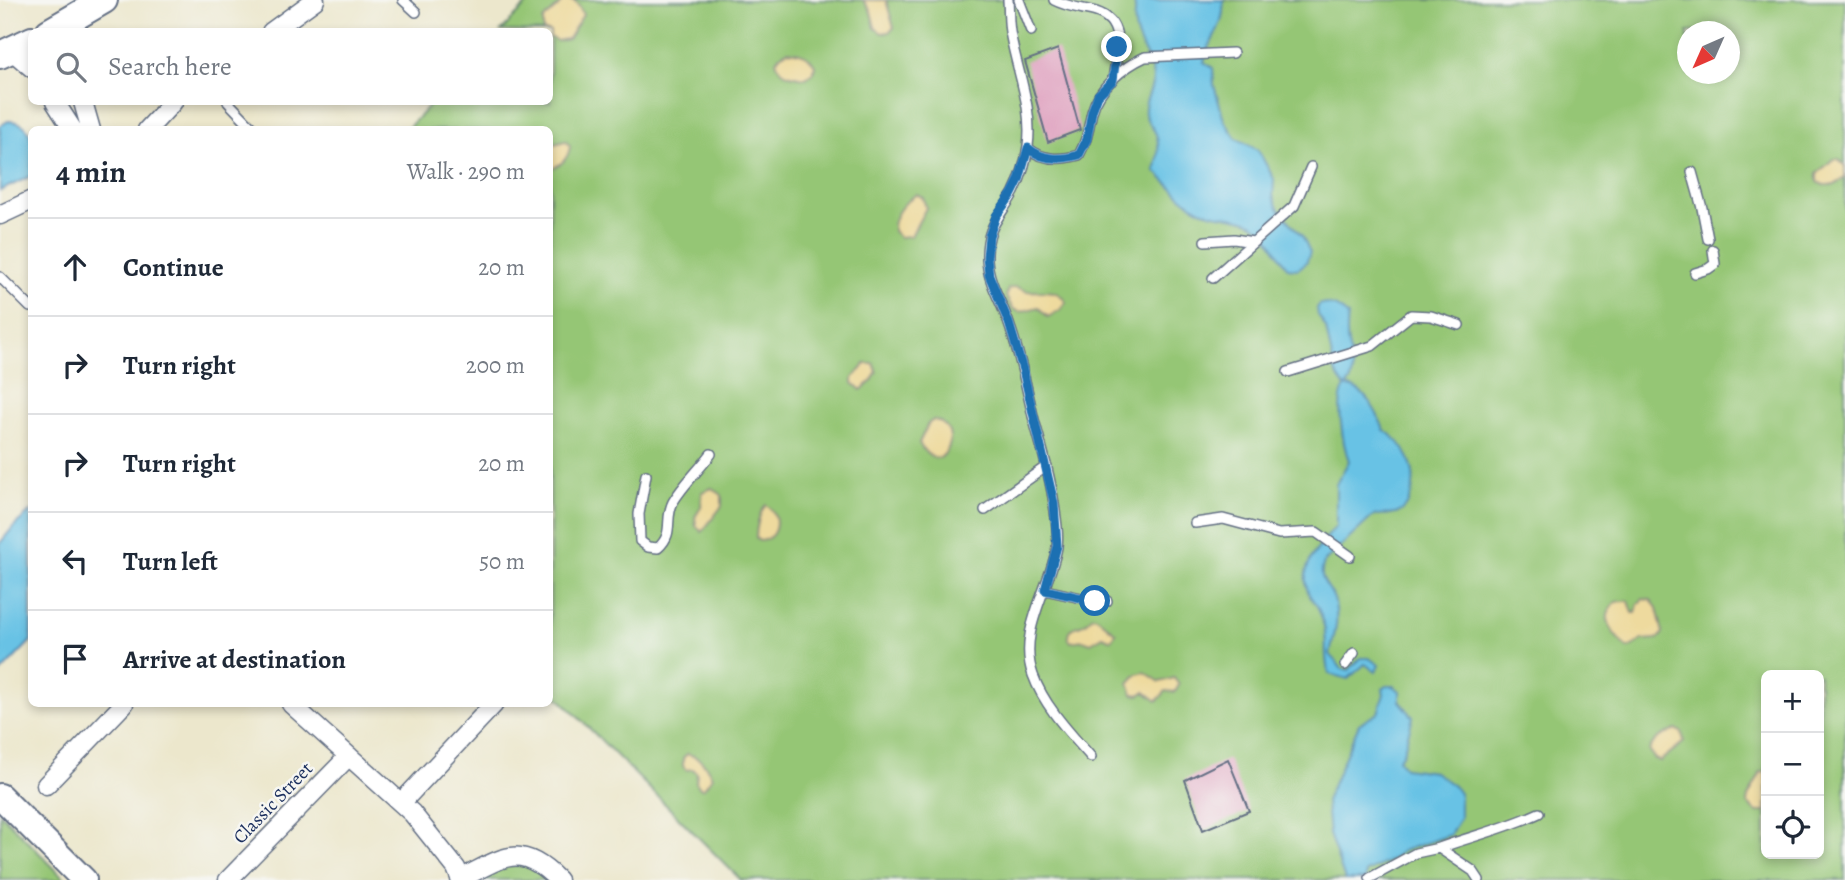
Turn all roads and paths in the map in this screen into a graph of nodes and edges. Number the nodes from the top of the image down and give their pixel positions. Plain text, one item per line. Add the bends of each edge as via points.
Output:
1 (104, 0) edge
2 (315, 0) edge
3 (404, 0) edge
4 (1008, 0) edge
5 (1019, 0) edge
6 (1054, 0) edge
7 (416, 12) dead end
8 (54, 28) edge
9 (276, 28) edge
10 (1031, 31) dead end
11 (1233, 53) dead end
12 (1113, 80) junction
13 (57, 105) edge
14 (84, 105) edge
15 (170, 105) edge
16 (231, 105) edge
17 (70, 126) edge
18 (91, 126) edge
19 (151, 126) edge
20 (251, 126) edge
21 (1028, 148) junction
22 (1311, 167) dead end
23 (1692, 172) dead end
24 (28, 202) edge
25 (0, 215) edge
26 (1257, 239) junction
27 (1708, 239) dead end
28 (1205, 241) dead end
29 (1713, 250) dead end
30 (1695, 273) dead end
31 (0, 276) edge
32 (1213, 278) dead end
33 (28, 305) edge
34 (1459, 325) dead end
35 (1288, 372) dead end
36 (711, 454) dead end
37 (1047, 466) junction
38 (646, 475) dead end
39 (985, 510) dead end
40 (1195, 523) dead end
41 (1350, 556) dead end
42 (1045, 590) junction
43 (1107, 601) dead end
44 (1354, 653) dead end
45 (1345, 665) dead end
46 (121, 707) edge
47 (294, 707) edge
48 (491, 707) edge
49 (349, 756) junction
50 (1091, 757) dead end
51 (46, 785) dead end
52 (0, 796) edge
53 (401, 803) junction
54 (1539, 813) dead end
55 (1439, 848) junction
56 (1370, 878) edge
57 (460, 879) edge
58 (83, 880) edge
59 (228, 880) edge
60 (558, 880) edge
61 (1479, 880) edge

1 - 8 main road
2 - 9 street
3 - 7 lane
4 - 21 lane via 1010,34 1030,114
5 - 10 lane
6 - 12 lane via 1097,12 1115,25
11 - 12 lane via 1146,57
12 - 21 lane via 1098,95 1079,155 1049,158
13 - 17 street
14 - 18 street
15 - 19 street
16 - 20 lane
21 - 37 lane via 1019,180 996,216 987,257
22 - 26 lane via 1294,206
23 - 27 lane
24 - 25 street
26 - 28 lane
26 - 32 lane
29 - 30 lane via 1715,264
31 - 33 lane
34 - 35 lane via 1412,315 1372,346
36 - 38 lane via 674,500 667,540 658,548 640,541
37 - 39 lane
37 - 42 lane via 1057,546
40 - 41 lane via 1223,519 1279,534 1316,532
42 - 43 lane
42 - 50 lane via 1031,630 1032,674 1045,700
44 - 45 lane
46 - 51 street
47 - 49 street
48 - 53 street
49 - 53 street
49 - 59 street, Classic Street
52 - 58 street
53 - 57 street via 456,868
54 - 55 lane
55 - 56 lane via 1416,853
55 - 61 lane
57 - 60 street via 504,857 522,856 535,860

